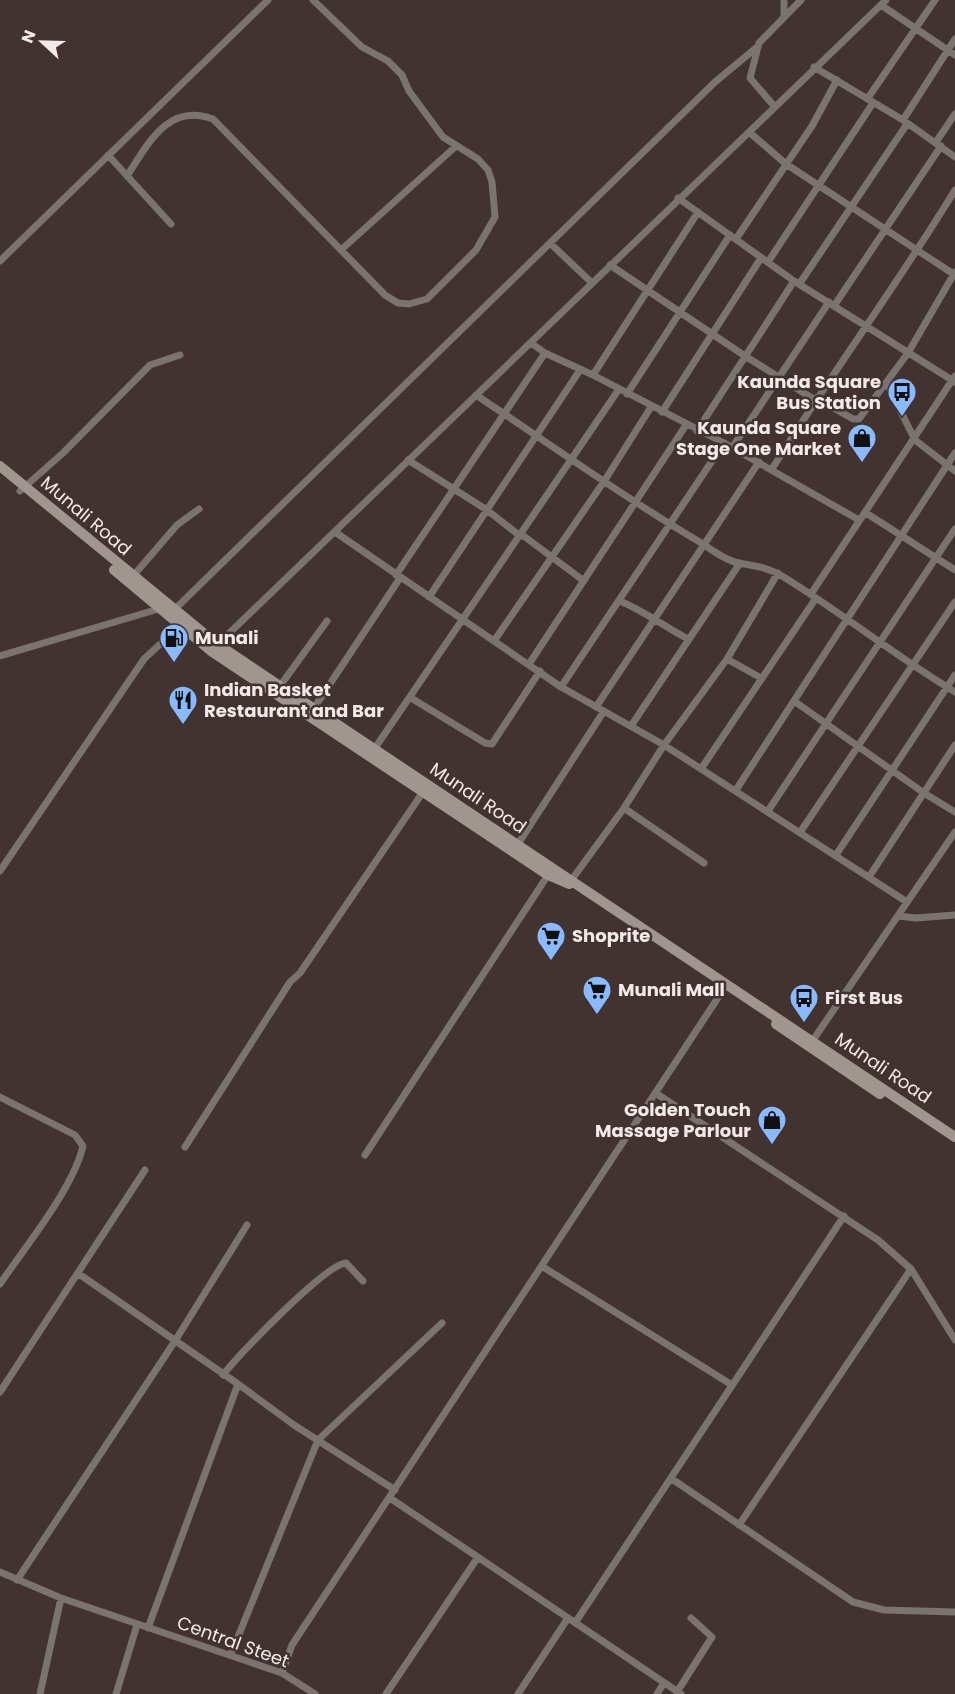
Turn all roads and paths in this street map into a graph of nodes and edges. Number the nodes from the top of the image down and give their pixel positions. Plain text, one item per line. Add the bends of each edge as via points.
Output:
1 (313, 0) edge
2 (784, 0) edge
3 (801, 0) edge
4 (935, 0) edge
5 (265, 1) edge
6 (883, 3) edge
7 (784, 16) junction
8 (917, 28) junction
9 (955, 39) edge
10 (756, 48) junction
11 (947, 50) junction
12 (955, 55) edge
13 (735, 64) junction
14 (814, 67) junction
15 (750, 78) junction
16 (837, 80) junction
17 (870, 100) junction
18 (774, 106) junction
19 (955, 114) edge
20 (905, 122) junction
21 (749, 132) junction
22 (938, 144) junction
23 (455, 147) junction
24 (108, 155) junction
25 (955, 157) edge
26 (786, 165) junction
27 (127, 176) junction
28 (818, 184) junction
29 (955, 190) edge
30 (678, 198) junction
31 (852, 207) junction
32 (698, 212) junction
33 (171, 224) dead end
34 (885, 230) junction
35 (733, 237) junction
36 (551, 244) junction
37 (341, 250) junction
38 (918, 250) junction
39 (761, 258) junction
40 (0, 261) edge
41 (768, 262) junction
42 (610, 265) junction
43 (955, 273) edge
44 (797, 282) junction
45 (592, 283) junction
46 (647, 290) junction
47 (832, 304) junction
48 (680, 310) junction
49 (865, 326) junction
50 (713, 334) junction
51 (531, 343) junction
52 (545, 353) junction
53 (908, 353) junction
54 (180, 355) dead end
55 (744, 356) junction
56 (580, 370) junction
57 (593, 375) junction
58 (780, 376) junction
59 (954, 380) edge
60 (888, 384) junction
61 (619, 389) junction
62 (476, 394) junction
63 (627, 394) junction
64 (816, 399) junction
65 (651, 407) junction
66 (662, 412) junction
67 (504, 413) junction
68 (686, 425) junction
69 (697, 431) junction
70 (537, 435) junction
71 (915, 440) junction
72 (724, 443) junction
73 (732, 448) junction
74 (955, 453) edge
75 (572, 458) junction
76 (408, 460) junction
77 (759, 462) junction
78 (947, 465) junction
79 (0, 466) edge
80 (772, 469) junction
81 (955, 471) edge
82 (0, 475) edge
83 (605, 480) junction
84 (22, 489) junction
85 (453, 490) junction
86 (635, 502) junction
87 (200, 509) dead end
88 (487, 510) junction
89 (866, 513) junction
90 (859, 520) junction
91 (669, 523) junction
92 (955, 529) edge
93 (335, 532) junction
94 (521, 535) junction
95 (902, 538) junction
96 (704, 545) junction
97 (552, 556) junction
98 (937, 558) junction
99 (740, 563) junction
100 (955, 570) edge
101 (778, 573) junction
102 (133, 576) junction
103 (398, 577) junction
104 (584, 581) junction
105 (814, 596) junction
106 (429, 597) junction
107 (620, 601) junction
108 (955, 602) edge
109 (168, 608) junction
110 (461, 619) junction
111 (327, 621) dead end
112 (655, 621) junction
113 (846, 621) junction
114 (183, 623) junction
115 (688, 639) junction
116 (494, 641) junction
117 (879, 643) junction
118 (214, 647) junction
119 (0, 656) edge
120 (727, 659) junction
121 (528, 664) junction
122 (913, 665) junction
123 (540, 671) junction
124 (955, 675) edge
125 (761, 678) junction
126 (280, 686) junction
127 (561, 687) junction
128 (947, 687) junction
129 (955, 692) edge
130 (411, 698) junction
131 (794, 701) junction
132 (596, 706) junction
133 (604, 711) junction
134 (311, 712) junction
135 (826, 722) junction
136 (632, 726) junction
137 (955, 744) edge
138 (664, 745) junction
139 (857, 747) junction
140 (372, 752) junction
141 (701, 769) junction
142 (890, 769) junction
143 (425, 789) junction
144 (736, 790) junction
145 (924, 793) junction
146 (624, 808) junction
147 (768, 811) junction
148 (955, 812) edge
149 (801, 831) junction
150 (955, 832) edge
151 (515, 847) junction
152 (836, 855) junction
153 (704, 863) dead end
154 (0, 871) edge
155 (548, 875) junction
156 (869, 877) junction
157 (570, 882) junction
158 (907, 902) junction
159 (955, 915) edge
160 (898, 916) junction
161 (726, 987) junction
162 (810, 1044) junction
163 (657, 1094) junction
164 (0, 1097) edge
165 (955, 1137) edge
166 (955, 1144) edge
167 (185, 1147) dead end
168 (365, 1155) dead end
169 (145, 1170) dead end
170 (844, 1216) junction
171 (246, 1225) dead end
172 (543, 1267) junction
173 (911, 1269) junction
174 (79, 1275) junction
175 (363, 1281) dead end
176 (0, 1284) edge
177 (442, 1323) dead end
178 (955, 1340) edge
179 (175, 1341) junction
180 (223, 1375) junction
181 (238, 1384) junction
182 (732, 1385) junction
183 (0, 1392) edge
184 (318, 1440) junction
185 (672, 1479) junction
186 (395, 1490) junction
187 (390, 1498) junction
188 (740, 1525) junction
189 (478, 1557) junction
190 (0, 1572) edge
191 (17, 1580) junction
192 (61, 1598) junction
193 (955, 1612) edge
194 (567, 1618) junction
195 (691, 1618) dead end
196 (575, 1623) junction
197 (137, 1624) junction
198 (148, 1628) junction
199 (231, 1654) junction
200 (282, 1673) junction
201 (664, 1683) junction
202 (679, 1693) edge
203 (40, 1694) edge
204 (116, 1694) edge
205 (315, 1694) edge
206 (386, 1694) edge
207 (518, 1694) edge
208 (657, 1694) edge

1 - 23 street via 362,47 388,61 402,75 409,91
2 - 7 street
3 - 7 street
4 - 8 street
5 - 24 street
6 - 8 street
6 - 14 street
7 - 10 street
8 - 11 street
8 - 17 street
9 - 11 street
10 - 13 street
10 - 15 street
11 - 12 street
11 - 20 street
13 - 15 street
13 - 36 street
14 - 16 street
14 - 18 street
15 - 18 street
16 - 17 street
16 - 26 street
17 - 20 street
17 - 28 street
18 - 21 street
19 - 22 street
20 - 22 street
20 - 31 street
21 - 26 street
21 - 30 street
22 - 25 street
22 - 34 street
23 - 37 street
23 - 37 street via 478,159 488,170 495,217 476,250 426,299 398,303
24 - 27 street
24 - 40 street
26 - 28 street
26 - 35 street
27 - 33 street
27 - 37 street via 172,119 183,114 202,115 213,119
28 - 31 street
28 - 41 street
29 - 38 street
30 - 32 street
30 - 42 street
31 - 34 street
31 - 44 street
32 - 35 street
32 - 46 street
34 - 38 street
34 - 47 street
35 - 39 street
35 - 48 street
36 - 45 street
36 - 109 street
38 - 43 street
38 - 49 street
39 - 41 street
39 - 50 street
41 - 44 street
42 - 45 street
42 - 46 street
43 - 53 street
44 - 47 street
44 - 55 street
45 - 51 street
46 - 48 street
46 - 57 street
47 - 49 street
47 - 58 street
48 - 50 street
48 - 63 street
49 - 53 street
49 - 64 street
50 - 55 street
50 - 66 street
51 - 52 street
51 - 62 street
52 - 56 street
52 - 67 street
53 - 59 street
53 - 60 street
54 - 84 street via 150,365
55 - 58 street
55 - 69 street
56 - 57 street
56 - 70 street
57 - 61 street
58 - 64 street
58 - 73 street
59 - 71 street
60 - 64 street via 859,419
60 - 71 street
61 - 63 street
61 - 75 street
62 - 67 street
62 - 76 street
63 - 65 street
64 - 80 street
65 - 66 street
65 - 83 street
66 - 68 street
67 - 70 street
67 - 85 street
68 - 69 street
68 - 86 street
69 - 72 street
70 - 75 street
70 - 88 street
71 - 78 street
71 - 89 street
72 - 73 street
72 - 91 street
73 - 77 street
74 - 78 street
75 - 83 street
75 - 94 street
76 - 85 street
76 - 93 street
77 - 80 street
77 - 96 street
78 - 81 street
78 - 95 street
79 - 84 main road, Munali Road
80 - 90 street
82 - 84 main road, Munali Road
83 - 86 street
83 - 97 street
84 - 102 main road, Munali Road
84 - 109 main road, Munali Road
85 - 88 street
85 - 103 street
86 - 91 street
86 - 104 street
87 - 102 street via 177,525
88 - 94 street
88 - 106 street
89 - 90 street
89 - 95 street
90 - 105 street
91 - 96 street
91 - 107 street
92 - 98 street
93 - 103 street
93 - 118 street
94 - 97 street
94 - 110 street
95 - 98 street
95 - 113 street
96 - 99 street
96 - 112 street
97 - 104 street
97 - 116 street
98 - 100 street
98 - 117 street
99 - 101 street via 752,563
99 - 115 street
101 - 105 street
101 - 120 street
102 - 109 main road, Munali Road
103 - 106 street
103 - 134 street
104 - 121 street
105 - 113 street
105 - 125 street
106 - 110 street
107 - 112 street
107 - 127 street
108 - 122 street
109 - 114 main road, Munali Road
109 - 119 street
110 - 116 street
110 - 130 street
111 - 126 street
112 - 115 street
112 - 132 street
113 - 117 street
113 - 131 street
114 - 118 main road, Munali Road
114 - 154 street via 144,659
115 - 136 street
116 - 121 street
117 - 122 street
117 - 135 street
118 - 126 main road, Munali Road
118 - 134 main road, Munali Road
120 - 125 street
120 - 138 street
121 - 123 street
122 - 128 street
122 - 139 street
123 - 127 street
123 - 130 street via 492,744
124 - 128 street
125 - 141 street
126 - 134 main road, Munali Road
127 - 132 street
128 - 129 street
128 - 142 street
130 - 140 street
131 - 135 street
131 - 144 street
132 - 133 street
133 - 136 street
133 - 151 street
134 - 140 main road, Munali Road
135 - 139 street
135 - 147 street
136 - 138 street
137 - 145 street
138 - 141 street
138 - 146 street
139 - 142 street
139 - 149 street
140 - 143 main road, Munali Road
141 - 144 street
142 - 145 street
142 - 152 street
143 - 151 main road, Munali Road
143 - 167 street via 300,973 290,982
144 - 147 street
145 - 148 street
145 - 156 street
146 - 153 street
146 - 157 street
147 - 149 street
149 - 152 street
150 - 158 street
151 - 155 main road, Munali Road
151 - 157 main road, Munali Road
152 - 156 street
155 - 157 main road, Munali Road
155 - 168 street
156 - 158 street
157 - 161 main road, Munali Road
158 - 160 street
159 - 160 street
160 - 162 street
161 - 162 main road, Munali Road
161 - 163 street
162 - 165 main road, Munali Road
162 - 166 main road, Munali Road
163 - 170 street
163 - 172 street
164 - 176 street via 75,1135 83,1146 80,1160 60,1195
169 - 174 street
170 - 173 street
170 - 182 street
171 - 179 street
172 - 182 street
172 - 186 street
173 - 178 street
173 - 188 street
174 - 179 street
174 - 183 street
175 - 180 street via 346,1263 339,1263 291,1305
177 - 184 street
179 - 180 street
179 - 191 street
180 - 181 street
181 - 184 street
181 - 198 street
182 - 185 street
184 - 186 street
184 - 199 street
185 - 188 street
185 - 196 street
186 - 187 street
187 - 189 street
187 - 200 street via 292,1645
188 - 193 street via 853,1602 884,1610
189 - 194 street
189 - 206 street
190 - 191 street, Central Steet
191 - 192 street, Central Steet
192 - 197 street, Central Steet
192 - 203 street
194 - 196 street
194 - 207 street
195 - 202 street via 712,1637
196 - 201 street
197 - 198 street, Central Steet
197 - 204 street
198 - 199 street, Central Steet
199 - 200 street, Central Steet
200 - 205 street, Central Steet
201 - 202 street
201 - 208 street

